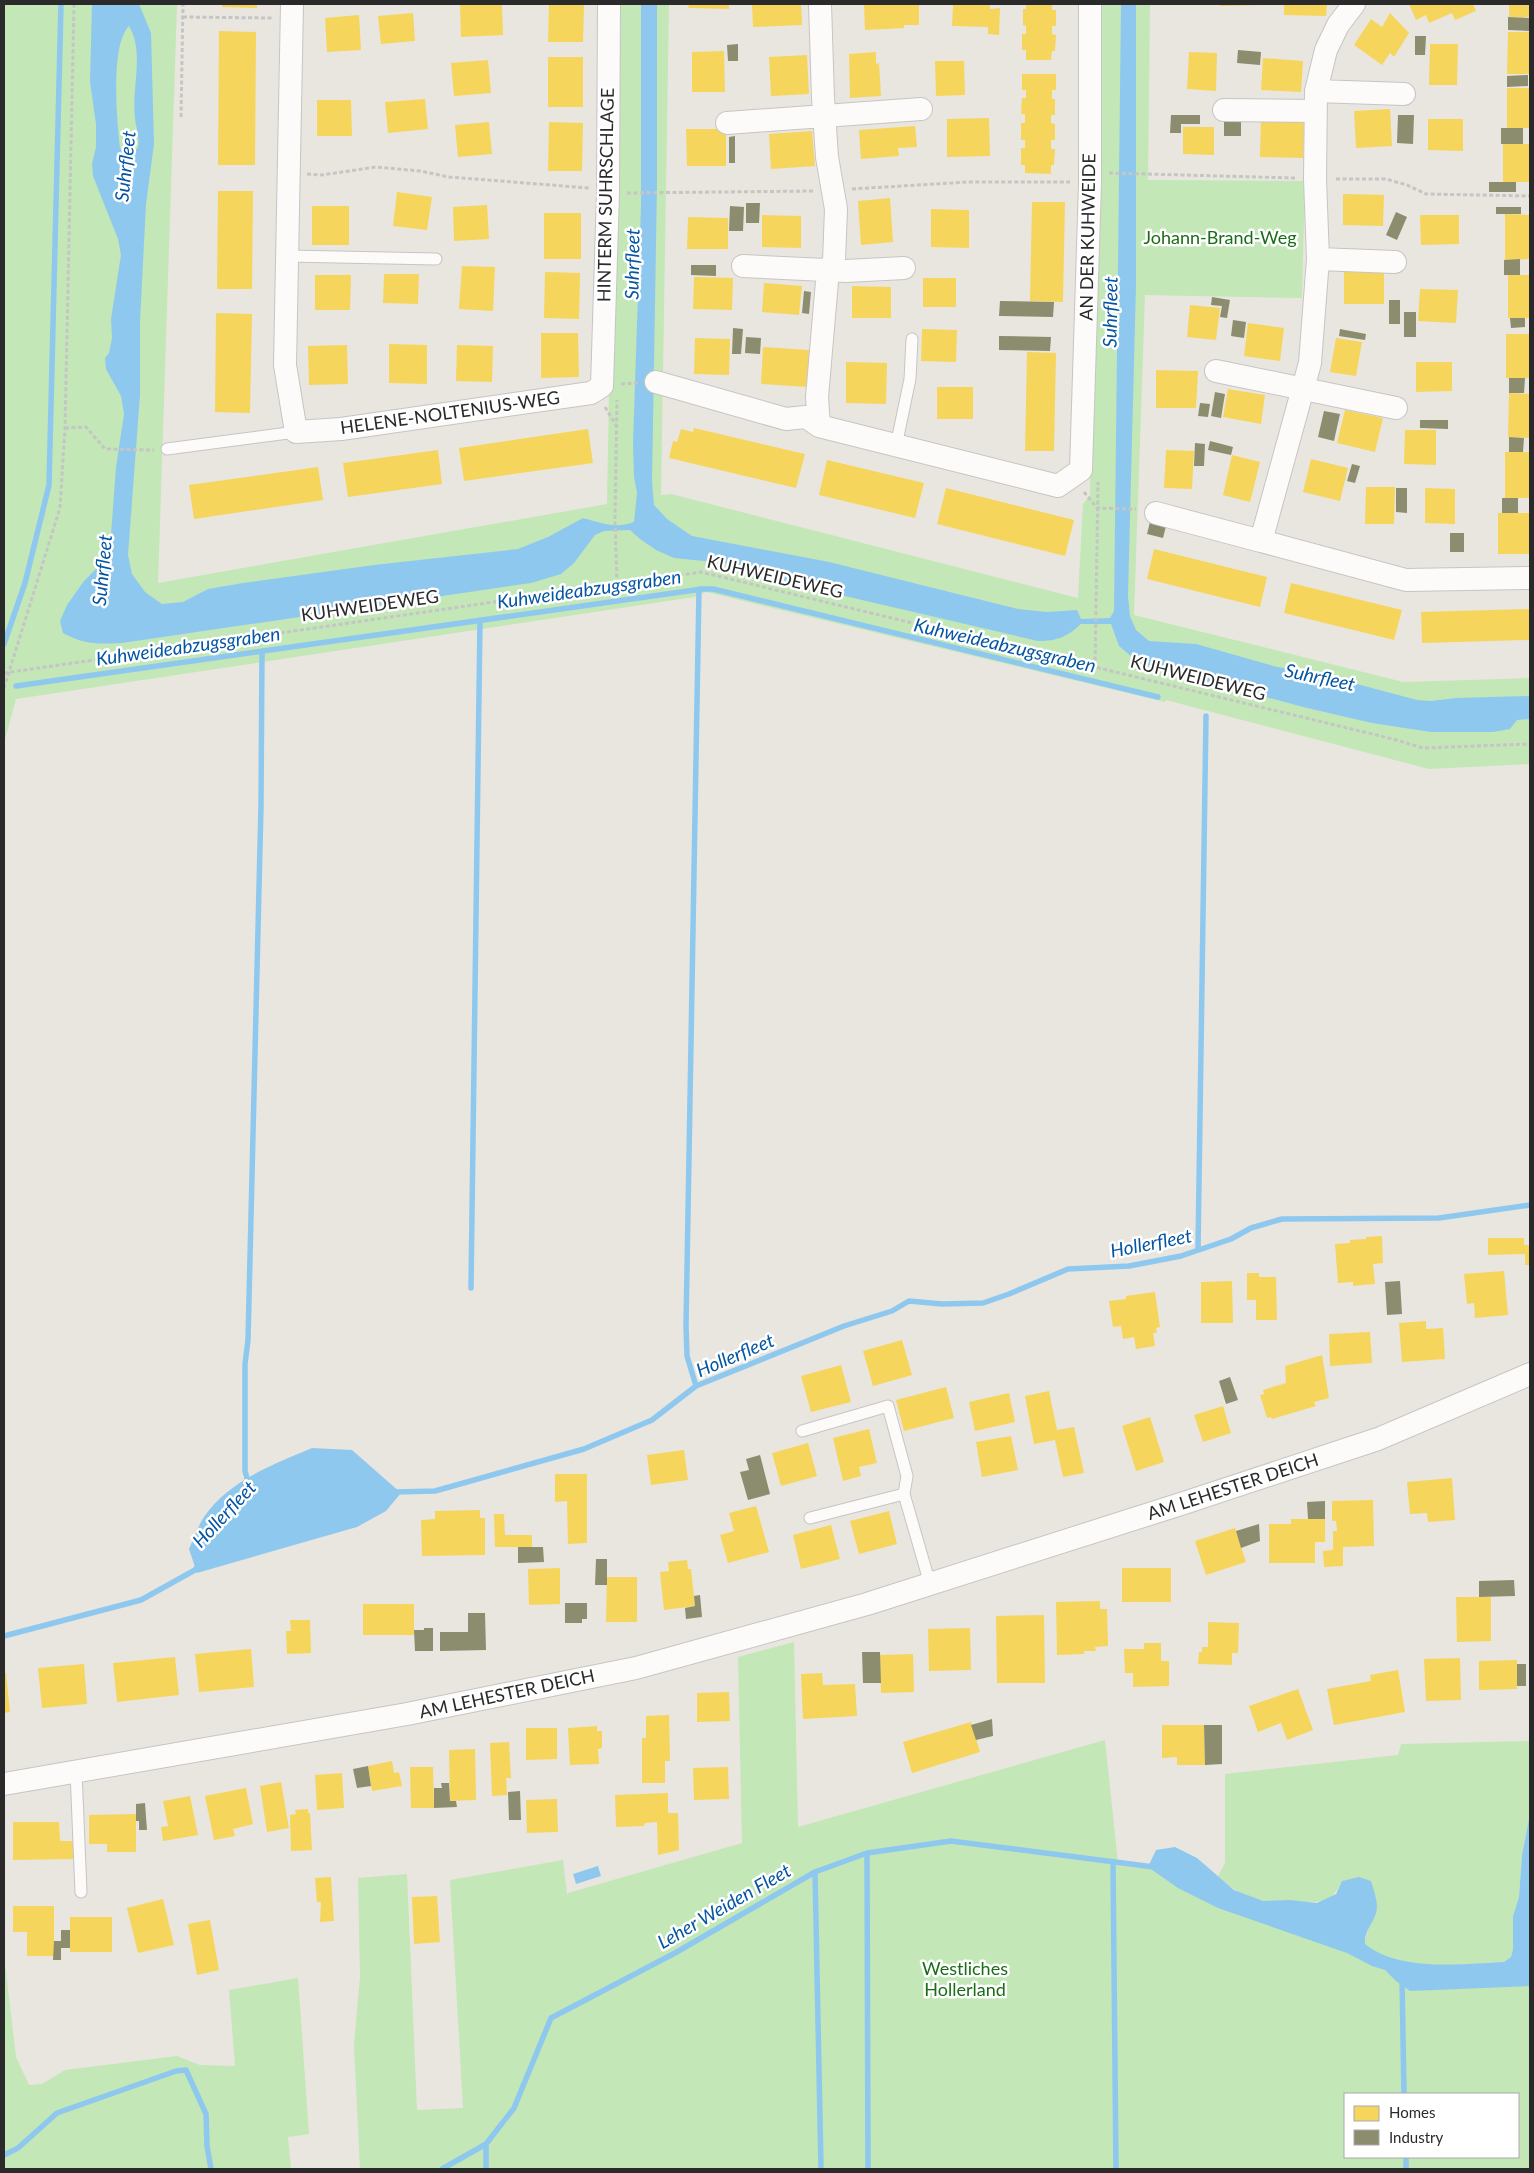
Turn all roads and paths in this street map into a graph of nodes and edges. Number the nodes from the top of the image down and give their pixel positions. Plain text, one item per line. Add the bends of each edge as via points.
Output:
1 (74, 4) edge
2 (183, 4) edge
3 (609, 4) edge
4 (820, 4) edge
5 (1090, 4) edge
6 (1354, 4) edge
7 (292, 11) edge
8 (183, 16) junction
9 (1404, 94) dead end
10 (1316, 101) junction
11 (921, 109) dead end
12 (1224, 110) dead end
13 (181, 117) dead end
14 (824, 117) junction
15 (727, 123) dead end
16 (289, 174) junction
17 (1096, 178) junction
18 (1315, 179) junction
19 (835, 190) junction
20 (618, 191) junction
21 (1530, 196) edge
22 (288, 256) junction
23 (436, 259) dead end
24 (1318, 259) junction
25 (1395, 262) dead end
26 (743, 266) dead end
27 (904, 268) dead end
28 (828, 270) junction
29 (912, 340) dead end
30 (1216, 371) dead end
31 (656, 382) dead end
32 (602, 386) joint
33 (1301, 388) junction
34 (1396, 408) dead end
35 (819, 426) junction
36 (65, 428) junction
37 (296, 432) junction
38 (896, 446) junction
39 (167, 449) dead end
40 (147, 450) dead end
41 (1097, 508) dead end
42 (1150, 511) joint
43 (615, 519) dead end
44 (1261, 541) junction
45 (1530, 578) edge
46 (617, 584) junction
47 (1095, 614) dead end
48 (1095, 667) junction
49 (9, 672) junction
50 (4, 673) edge
51 (4, 688) edge
52 (1530, 744) edge
53 (1530, 1374) edge
54 (802, 1431) dead end
55 (904, 1494) junction
56 (810, 1518) dead end
57 (930, 1584) junction
58 (76, 1771) junction
59 (4, 1784) edge
60 (81, 1892) dead end

1 - 36 path
2 - 8 path
3 - 20 street, HINTERM SUHRSCHLAGE
4 - 14 street
5 - 17 street, AN DER KUHWEIDE
6 - 10 street via 1338,25 1326,50
7 - 8 path
7 - 16 street
8 - 13 path
9 - 10 street
10 - 12 street
10 - 18 street
11 - 14 street
14 - 15 street
14 - 19 street via 827,157
16 - 20 path via 322,175 376,168 420,170 449,177
16 - 22 street
17 - 18 path via 1147,174
17 - 19 path
17 - 38 street, AN DER KUHWEIDE via 1081,470 1058,486
18 - 21 path via 1386,179 1407,184 1426,194
18 - 24 street
19 - 20 path
19 - 28 street via 834,261
20 - 32 street, HINTERM SUHRSCHLAGE
22 - 23 lane
22 - 37 street via 285,365
24 - 25 street
24 - 33 street via 1310,363
26 - 28 street
27 - 28 street
28 - 35 street via 818,396
29 - 38 lane via 910,378
30 - 33 street
31 - 35 street via 786,419 806,417
32 - 37 street, HELENE-NOLTENIUS-WEG via 591,393 340,429
33 - 34 street
33 - 44 street
35 - 38 street
36 - 40 path via 86,427 105,449
36 - 49 path via 60,508
37 - 39 lane, HELENE-NOLTENIUS-WEG
41 - 42 path
42 - 44 street
43 - 46 path
44 - 45 street via 1406,580
46 - 48 path, KUHWEIDEWEG via 701,572
46 - 49 path, KUHWEIDEWEG
47 - 48 path
48 - 52 path, KUHWEIDEWEG via 1423,748
49 - 50 path, KUHWEIDEWEG
49 - 51 path
53 - 57 street, AM LEHESTER DEICH via 1378,1439
54 - 55 lane via 888,1406 907,1476
55 - 56 lane
55 - 57 lane
57 - 58 street, AM LEHESTER DEICH via 636,1668 407,1714
58 - 59 street, AM LEHESTER DEICH
58 - 60 lane

